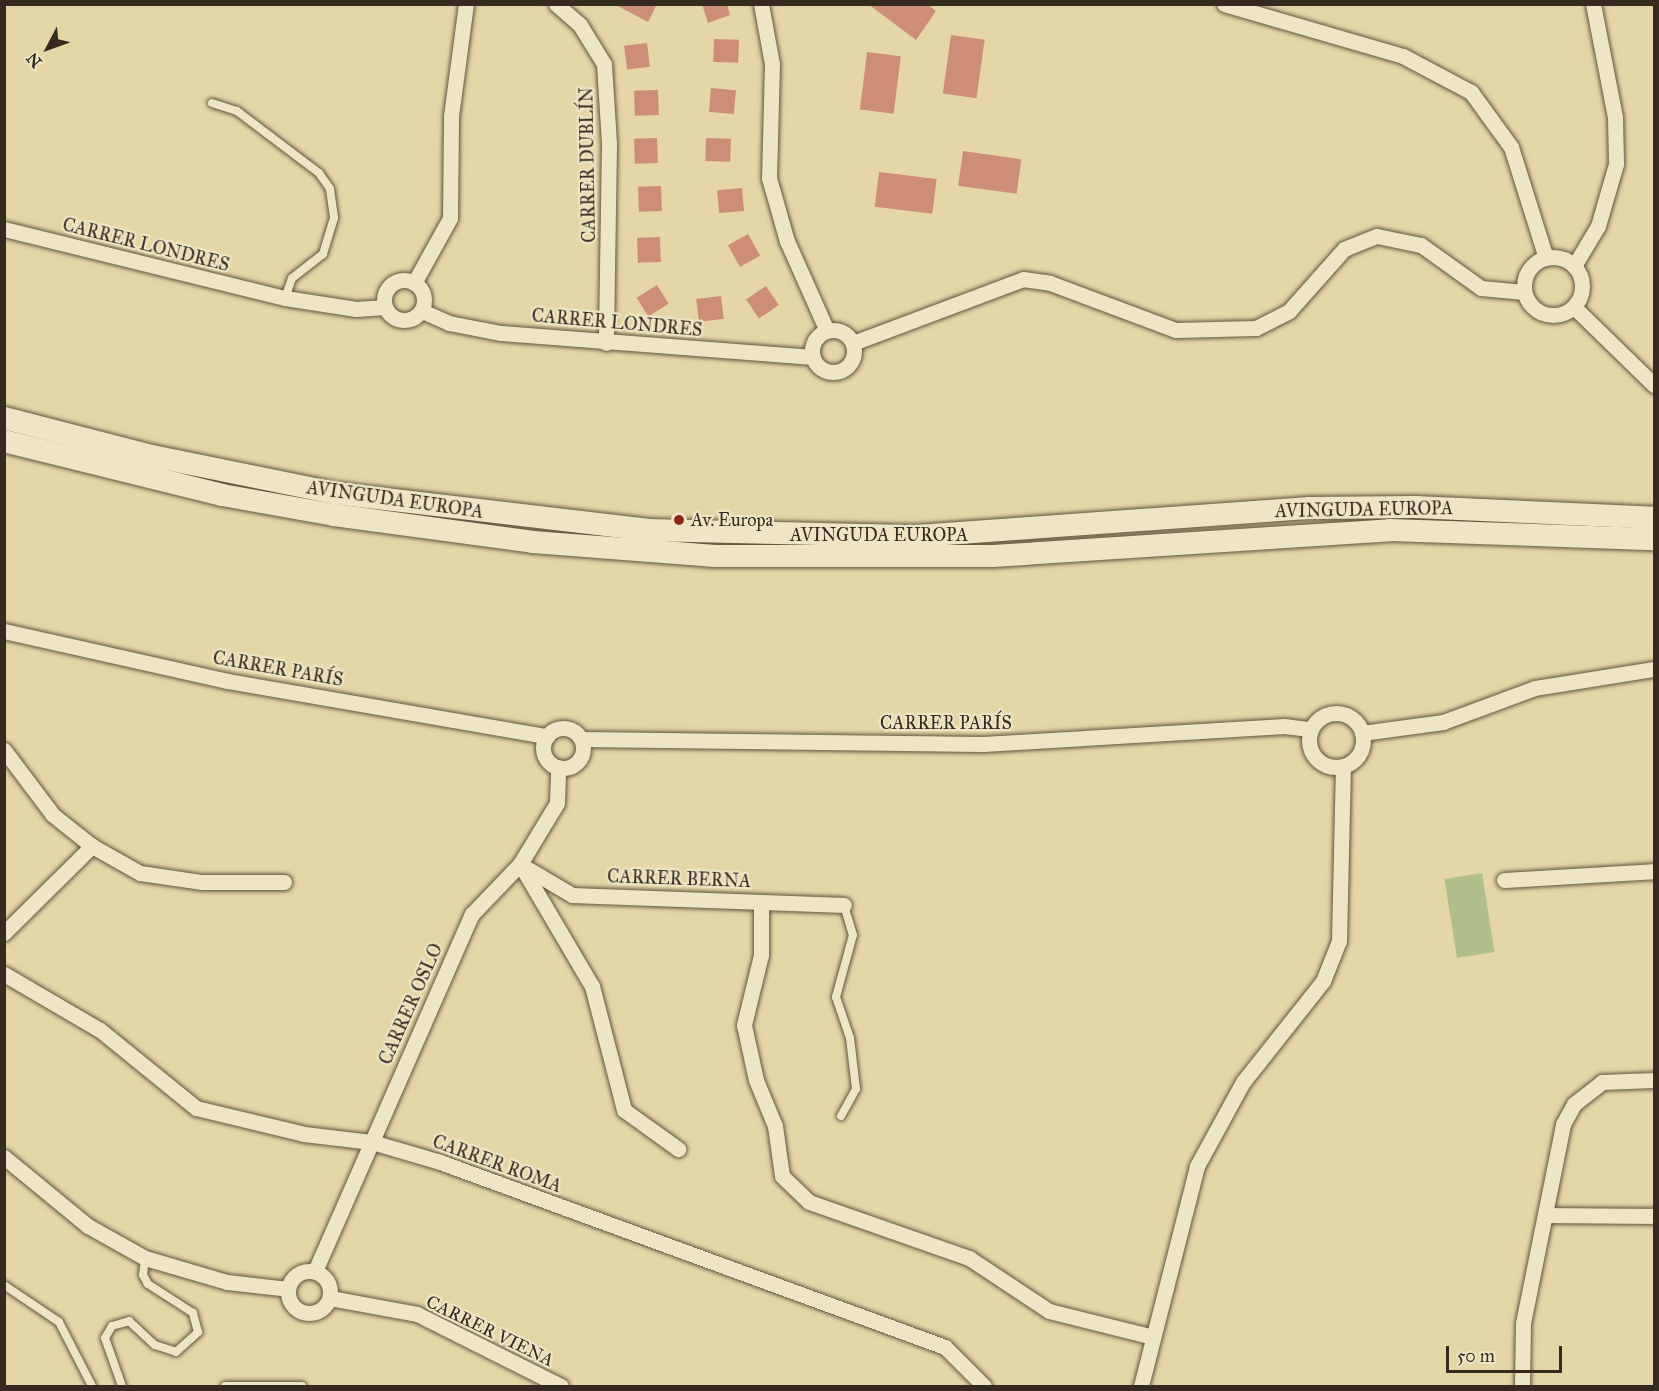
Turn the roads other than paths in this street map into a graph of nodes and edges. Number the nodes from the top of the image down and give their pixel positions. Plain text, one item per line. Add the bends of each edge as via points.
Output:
1 (466, 4) edge
2 (556, 4) edge
3 (761, 4) edge
4 (1224, 4) edge
5 (1593, 4) edge
6 (212, 103) dead end
7 (4, 229) edge
8 (1546, 258) junction
9 (1574, 266) junction
10 (414, 283) junction
11 (1524, 292) junction
12 (285, 298) junction
13 (385, 307) junction
14 (1574, 307) junction
15 (422, 310) junction
16 (827, 331) junction
17 (606, 343) junction
18 (853, 343) junction
19 (813, 357) junction
20 (1654, 385) edge
21 (4, 418) edge
22 (4, 441) edge
23 (1654, 518) edge
24 (1654, 539) edge
25 (954, 546) junction
26 (4, 631) edge
27 (1654, 669) edge
28 (1310, 729) junction
29 (1362, 733) junction
30 (547, 736) junction
31 (582, 739) junction
32 (4, 750) edge
33 (558, 767) junction
34 (1343, 770) junction
35 (92, 846) junction
36 (520, 864) junction
37 (1654, 871) edge
38 (1504, 880) dead end
39 (284, 882) dead end
40 (761, 902) junction
41 (844, 905) joint
42 (4, 933) edge
43 (4, 974) edge
44 (1654, 1080) edge
45 (841, 1116) dead end
46 (372, 1142) junction
47 (678, 1149) dead end
48 (4, 1157) edge
49 (1545, 1215) junction
50 (1654, 1216) edge
51 (145, 1258) junction
52 (315, 1271) junction
53 (4, 1286) edge
54 (288, 1289) junction
55 (330, 1298) junction
56 (1153, 1337) junction
57 (92, 1386) edge
58 (122, 1386) edge
59 (225, 1386) edge
60 (302, 1386) edge
61 (561, 1386) edge
62 (984, 1386) edge
63 (1141, 1386) edge
64 (1522, 1386) edge

1 - 10 street via 451,116 451,212 440,243
2 - 17 street, CARRER DUBLÍN via 580,25 604,64 609,135
3 - 16 street via 772,64 769,178 787,241
4 - 8 street via 1403,56 1471,92 1511,147
5 - 9 street via 1615,117 1616,164 1605,209
6 - 12 lane via 237,111 319,173 330,189 334,218 323,254 292,278
7 - 12 street, CARRER LONDRES
8 - 9 street
8 - 11 street via 1527,272
9 - 14 street via 1582,288
10 - 13 street via 390,286
10 - 15 street via 424,298
11 - 14 street via 1540,313 1559,315
11 - 18 street via 1481,288 1421,245 1377,236 1335,256 1289,311 1256,328 1176,330 1050,283 1023,279
12 - 13 street, CARRER LONDRES via 356,309
13 - 15 street via 392,317 405,321
14 - 20 street
15 - 17 street, CARRER LONDRES via 473,329
16 - 18 street via 842,332
16 - 19 street via 813,343
17 - 19 street, CARRER LONDRES
18 - 19 street via 851,362 841,370 821,368
21 - 25 main road, AVINGUDA EUROPA via 152,456 402,504 704,533
22 - 25 main road, AVINGUDA EUROPA via 222,495 533,542 715,556
23 - 25 main road, AVINGUDA EUROPA via 1346,508
24 - 25 main road, AVINGUDA EUROPA via 1390,530
26 - 30 street, CARRER PARÍS via 227,681
27 - 29 street via 1535,688 1443,722
28 - 29 street via 1332,713 1353,718
28 - 31 street, CARRER PARÍS via 1284,726 983,744
28 - 34 street via 1311,753 1320,763
29 - 34 street via 1358,756
30 - 31 street via 565,728
30 - 33 street via 544,754
31 - 33 street via 584,752 577,764
32 - 35 street via 53,815
33 - 36 street, CARRER OSLO via 557,803
34 - 56 street via 1339,941 1323,981 1243,1082 1197,1166
35 - 39 street via 140,873 202,882
35 - 42 street
36 - 40 street, CARRER BERNA via 572,895
36 - 46 street, CARRER OSLO via 472,914
36 - 47 street via 592,986 624,1110
37 - 38 street
40 - 41 street, CARRER BERNA
40 - 56 street via 761,955 744,1024 756,1080 775,1126 782,1176 809,1203 969,1258 1049,1311
41 - 45 lane via 853,934 836,998 850,1038 856,1089
43 - 46 street, CARRER ROMA via 100,1030 196,1108 304,1134
44 - 49 street via 1602,1082 1574,1104 1563,1124
46 - 52 street, CARRER OSLO
46 - 62 street, CARRER ROMA via 945,1347
48 - 51 street via 87,1226
49 - 50 street
49 - 64 street via 1520,1344
51 - 54 street via 227,1282
51 - 58 lane via 148,1284 193,1312 198,1332 176,1352 155,1344 129,1321 112,1326 105,1338
52 - 54 street via 294,1276
52 - 55 street via 326,1279
53 - 57 lane via 59,1322
54 - 55 street via 291,1303 308,1314 322,1310
55 - 61 street, CARRER VIENA via 417,1314
56 - 63 street
59 - 60 lane

